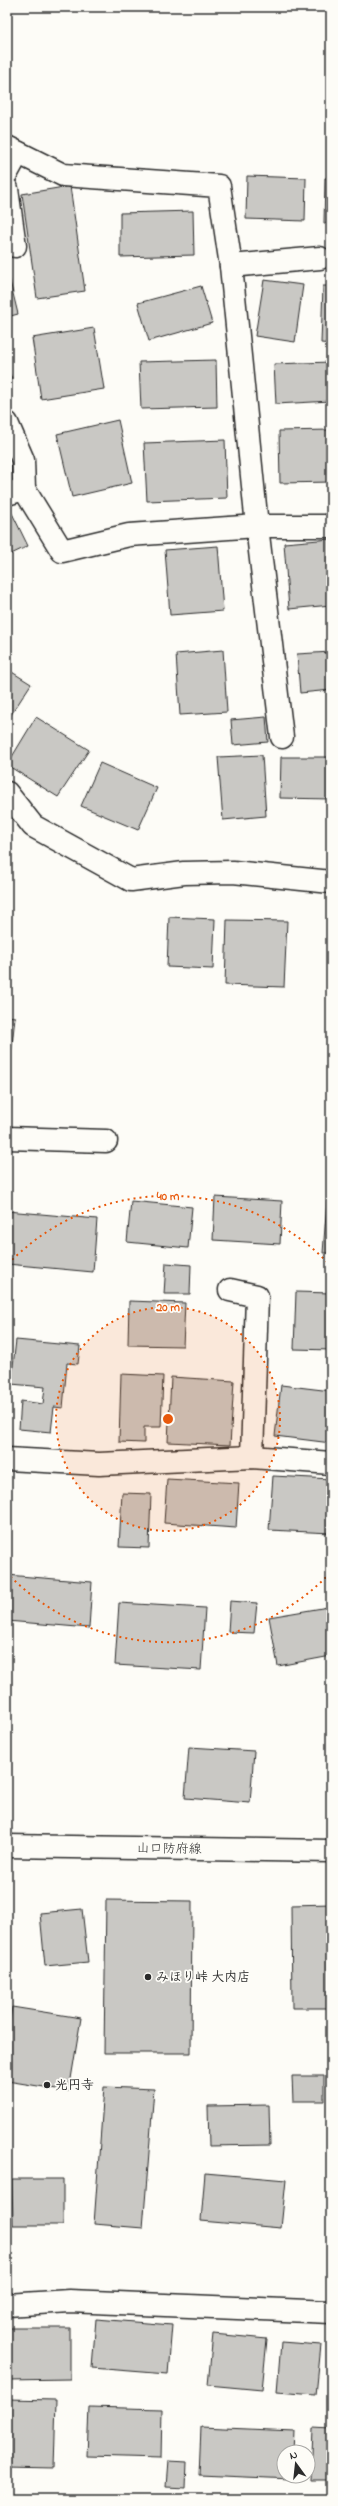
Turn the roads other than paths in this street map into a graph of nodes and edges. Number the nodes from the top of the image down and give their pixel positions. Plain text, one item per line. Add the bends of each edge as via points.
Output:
1 (13, 150) edge
2 (7, 173) edge
3 (7, 189) edge
4 (14, 246) dead end
5 (320, 258) dead end
6 (231, 266) junction
7 (7, 423) edge
8 (16, 491) edge
9 (257, 526) junction
10 (331, 526) edge
11 (282, 737) dead end
12 (7, 793) edge
13 (331, 882) edge
14 (7, 1138) edge
15 (106, 1141) dead end
16 (230, 1290) dead end
17 (252, 1457) junction
18 (7, 1459) edge
19 (331, 1463) edge
20 (7, 1846) edge
21 (331, 1851) edge
22 (7, 2305) edge
23 (331, 2312) edge

1 - 2 street
1 - 6 street via 63,176 219,186
3 - 4 street
5 - 6 street
6 - 9 street
7 - 8 street via 23,460
8 - 9 street via 62,551 129,535
9 - 10 street
9 - 11 street
12 - 13 street via 33,826 131,880 184,873 233,872
14 - 15 street
16 - 17 street via 257,1296
17 - 18 street via 99,1464
17 - 19 street
20 - 21 street, 山口防府線
22 - 23 street via 69,2301

